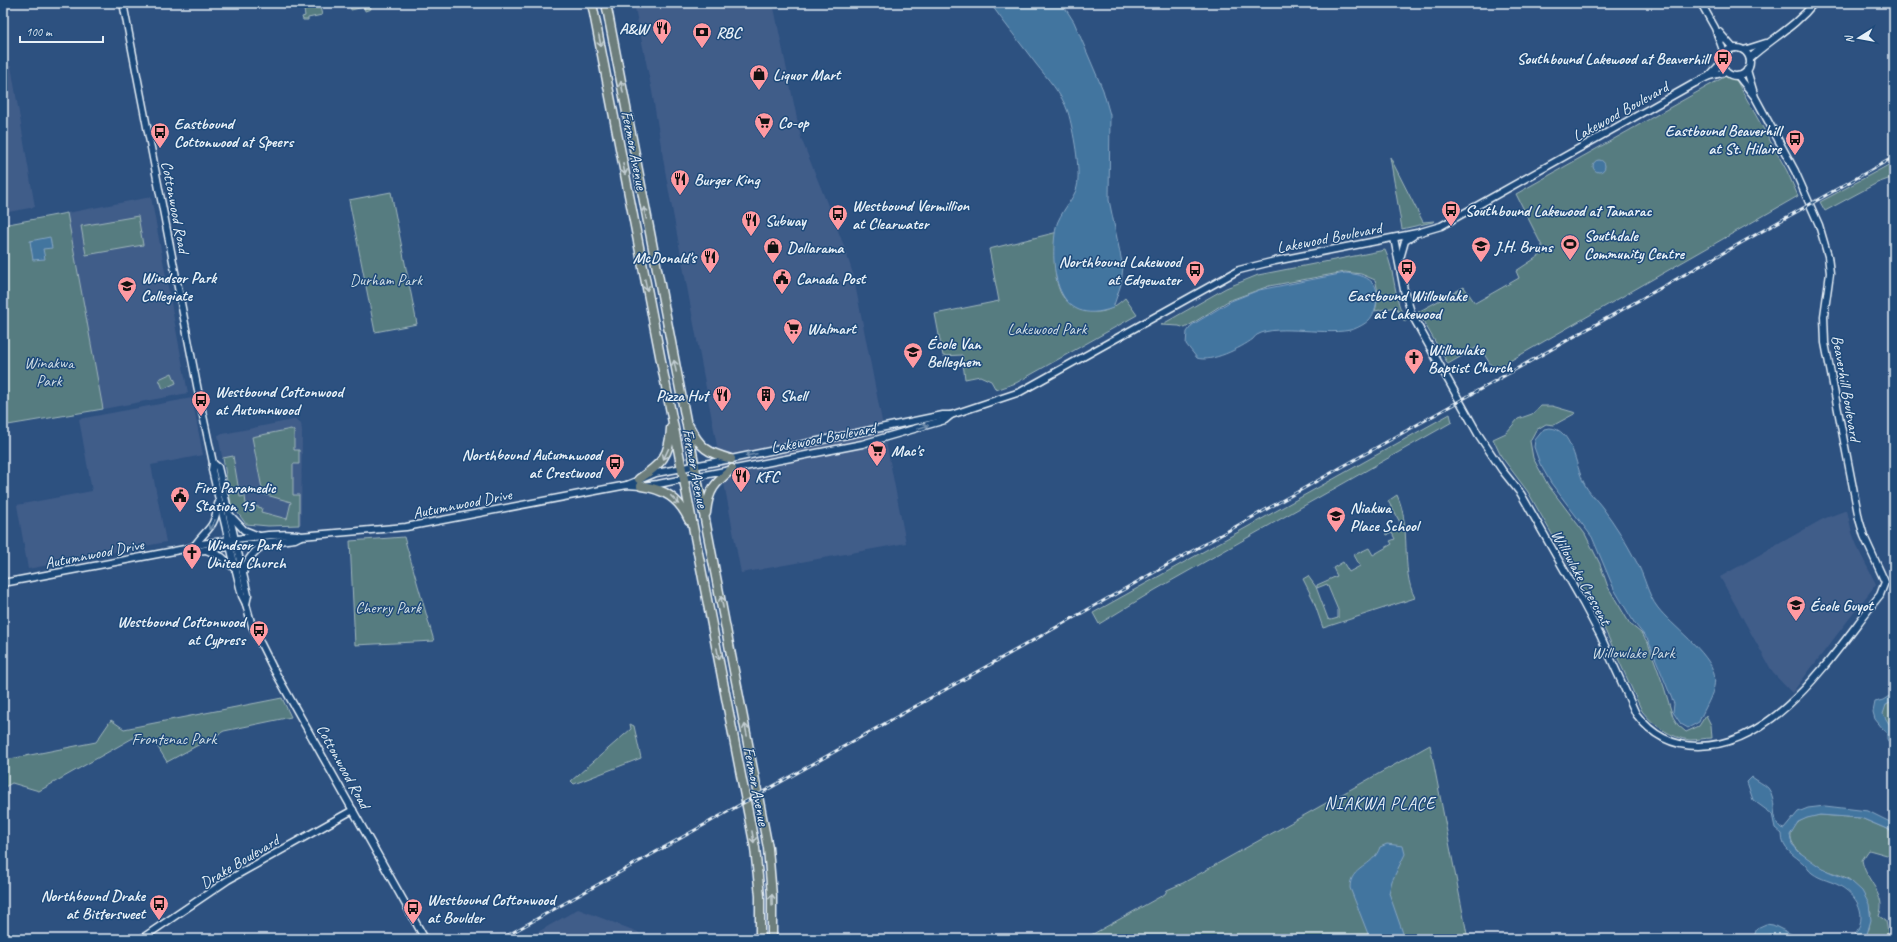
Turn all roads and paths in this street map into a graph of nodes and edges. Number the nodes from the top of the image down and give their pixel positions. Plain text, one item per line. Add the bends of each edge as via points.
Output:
1 (123, 3) edge
2 (592, 3) edge
3 (606, 3) edge
4 (1701, 3) edge
5 (1814, 3) edge
6 (1715, 28) junction
7 (1767, 43) junction
8 (1733, 48) junction
9 (1744, 50) junction
10 (1724, 53) junction
11 (1750, 58) junction
12 (1722, 62) junction
13 (1747, 70) junction
14 (1726, 72) junction
15 (1708, 76) junction
16 (1738, 76) junction
17 (1755, 97) junction
18 (1418, 233) junction
19 (1394, 238) junction
20 (1399, 264) junction
21 (951, 415) junction
22 (672, 418) junction
23 (685, 418) junction
24 (731, 459) junction
25 (213, 463) junction
26 (694, 466) junction
27 (682, 468) junction
28 (732, 468) junction
29 (696, 476) junction
30 (684, 479) junction
31 (640, 482) junction
32 (219, 501) junction
33 (228, 513) junction
34 (705, 522) junction
35 (695, 534) junction
36 (301, 536) junction
37 (263, 537) junction
38 (267, 542) junction
39 (232, 544) junction
40 (192, 547) junction
41 (205, 550) junction
42 (236, 570) junction
43 (243, 575) junction
44 (3, 584) edge
45 (1880, 595) joint
46 (246, 604) junction
47 (353, 810) junction
48 (141, 939) edge
49 (425, 939) edge
50 (760, 939) edge
51 (772, 939) edge

1 - 25 street, Cottonwood Road
2 -> 22 highway, Fermor Avenue
23 -> 3 highway, Fermor Avenue
4 - 6 street
5 - 7 street via 1794,25
6 - 8 street
6 - 10 street
7 - 9 street
7 - 11 street
8 - 9 street
8 - 10 street
9 - 11 street
10 - 12 street
11 - 13 street
12 - 14 street
12 - 15 street, Lakewood Boulevard
13 - 16 street
13 - 17 street, Beaverhill Boulevard
14 - 15 street, Lakewood Boulevard
14 - 16 street
15 - 18 street, Lakewood Boulevard via 1441,226
16 - 17 street, Beaverhill Boulevard
17 - 45 street, Beaverhill Boulevard via 1795,171 1819,225 1828,256 1830,273 1824,316 1825,343 1858,514 1864,536 1884,577 1884,587
18 - 19 street, Lakewood Boulevard
18 - 20 street via 1405,241
19 - 20 street, Willowlake Crescent
19 - 21 street, Lakewood Boulevard via 1239,270 1020,392
20 - 45 street, Willowlake Crescent via 1408,306 1422,333 1486,447 1521,494 1576,591 1600,635 1636,714 1655,734 1682,745 1707,746 1724,743 1760,726 1784,709 1806,688
21 -> 24 street, Lakewood Boulevard
28 -> 21 street, Lakewood Boulevard via 870,442 945,420
22 - 27 highway, Fermor Avenue
22 -> 31 highway via 671,441 665,457
23 - 24 highway via 695,438 705,450
23 - 26 highway, Fermor Avenue
24 - 26 street, Lakewood Boulevard
25 - 32 street, Cottonwood Road via 212,470
25 - 33 street, Cottonwood Road via 218,467
26 - 27 street, Autumnwood Drive
26 - 29 highway, Fermor Avenue
27 - 30 highway, Fermor Avenue
27 - 31 street, Autumnwood Drive
28 - 29 street, Lakewood Boulevard
28 - 34 highway via 712,487 707,500
29 - 30 street, Autumnwood Drive
29 - 34 highway, Fermor Avenue
30 - 31 street, Autumnwood Drive
30 - 35 highway, Fermor Avenue
31 -> 35 highway via 672,496 684,509
31 - 36 street, Autumnwood Drive via 406,527
32 - 39 street, Cottonwood Road
32 -> 40 street via 213,524
33 - 37 street via 244,530
33 - 39 street, Cottonwood Road
51 -> 34 highway, Fermor Avenue via 768,848
35 -> 50 highway, Fermor Avenue via 755,848 760,896
36 - 37 street, Autumnwood Drive via 295,534
36 - 38 street, Autumnwood Drive
37 - 39 street, Autumnwood Drive
38 - 39 street, Autumnwood Drive
38 - 43 street via 252,553 246,562
39 - 40 street, Autumnwood Drive
39 - 41 street, Autumnwood Drive
39 - 42 street, Cottonwood Road
39 - 43 street, Cottonwood Road
40 - 41 street, Autumnwood Drive
40 - 44 street, Autumnwood Drive
41 - 42 street via 222,558
42 - 46 street, Cottonwood Road
43 - 46 street, Cottonwood Road via 248,596
46 - 47 street, Cottonwood Road via 252,626 273,668
47 - 48 street, Drake Boulevard via 228,880
47 - 49 street, Cottonwood Road

